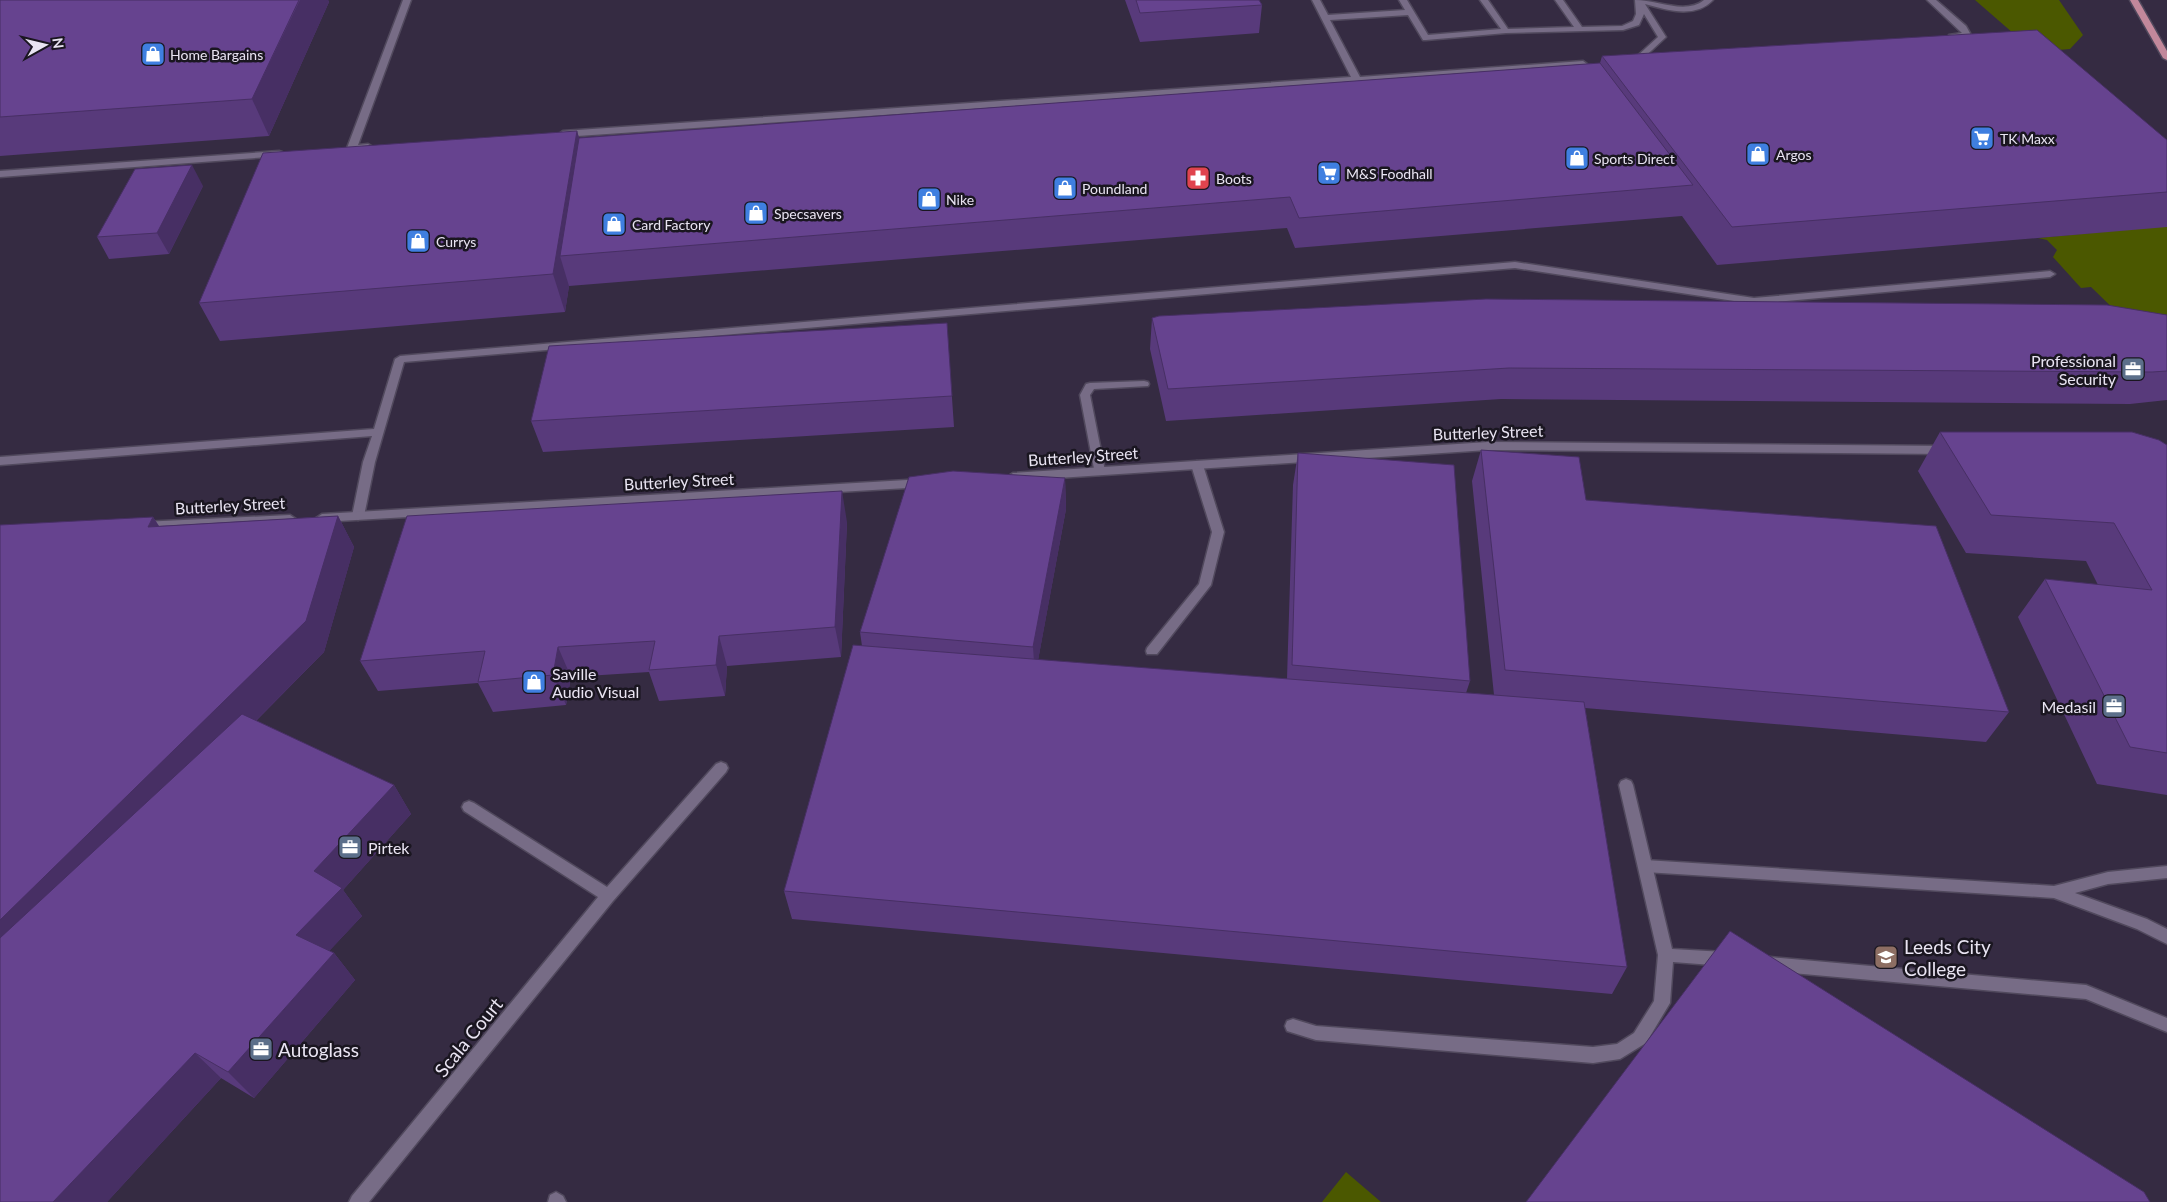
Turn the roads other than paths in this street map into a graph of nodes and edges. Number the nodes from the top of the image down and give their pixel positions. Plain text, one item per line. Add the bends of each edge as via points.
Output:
1 (407, 0) edge
2 (1316, 0) edge
3 (1404, 0) edge
4 (1484, 0) edge
5 (1560, 0) edge
6 (1640, 0) edge
7 (1709, 0) edge
8 (1931, 0) edge
9 (2134, 0) edge
10 (1411, 12) junction
11 (1325, 18) junction
12 (1580, 29) junction
13 (1506, 31) junction
14 (1938, 38) edge
15 (2167, 58) edge
16 (1647, 60) edge
17 (1637, 61) junction
18 (1617, 62) edge
19 (1588, 64) edge
20 (1357, 80) junction
21 (549, 135) edge
22 (378, 147) edge
23 (286, 153) edge
24 (0, 174) edge
25 (2050, 274) dead end
26 (1144, 384) dead end
27 (378, 432) junction
28 (1957, 450) edge
29 (0, 461) edge
30 (1197, 465) junction
31 (1099, 472) junction
32 (1000, 478) edge
33 (940, 482) edge
34 (358, 516) junction
35 (129, 526) edge
36 (1152, 651) dead end
37 (720, 768) dead end
38 (1626, 785) dead end
39 (469, 807) dead end
40 (1645, 866) junction
41 (2167, 872) edge
42 (2054, 892) junction
43 (608, 896) junction
44 (2167, 937) edge
45 (1666, 955) junction
46 (2167, 1025) edge
47 (1293, 1026) dead end
48 (358, 1202) edge

1 - 22 street via 348,149
2 - 11 street
3 - 10 street
4 - 13 street
5 - 12 street
6 - 7 street via 1684,10 1704,6
6 - 12 street via 1636,23 1623,28
6 - 17 street via 1662,36
8 - 14 street via 1967,35
9 - 15 main road
10 - 11 street
10 - 13 street via 1426,38
11 - 20 street
12 - 13 street
16 - 17 street
17 - 18 street
19 - 20 street
20 - 21 street
23 - 24 street
25 - 27 street via 1754,301 1515,265 400,359
26 - 31 street via 1090,386 1085,394
27 - 29 street
27 - 34 street
28 - 30 street, Butterley Street via 1488,446
30 - 31 street, Butterley Street
30 - 36 street via 1218,532 1205,585
31 - 32 street, Butterley Street
33 - 34 street, Butterley Street
34 - 35 street, Butterley Street
37 - 43 street, Scala Court
38 - 40 street
39 - 43 street
40 - 42 street
40 - 45 street
41 - 42 street via 2108,878
42 - 44 street via 2142,924
43 - 48 street, Scala Court
45 - 46 street via 2086,992
45 - 47 street via 1662,1003 1640,1038 1620,1052 1593,1055 1316,1033

